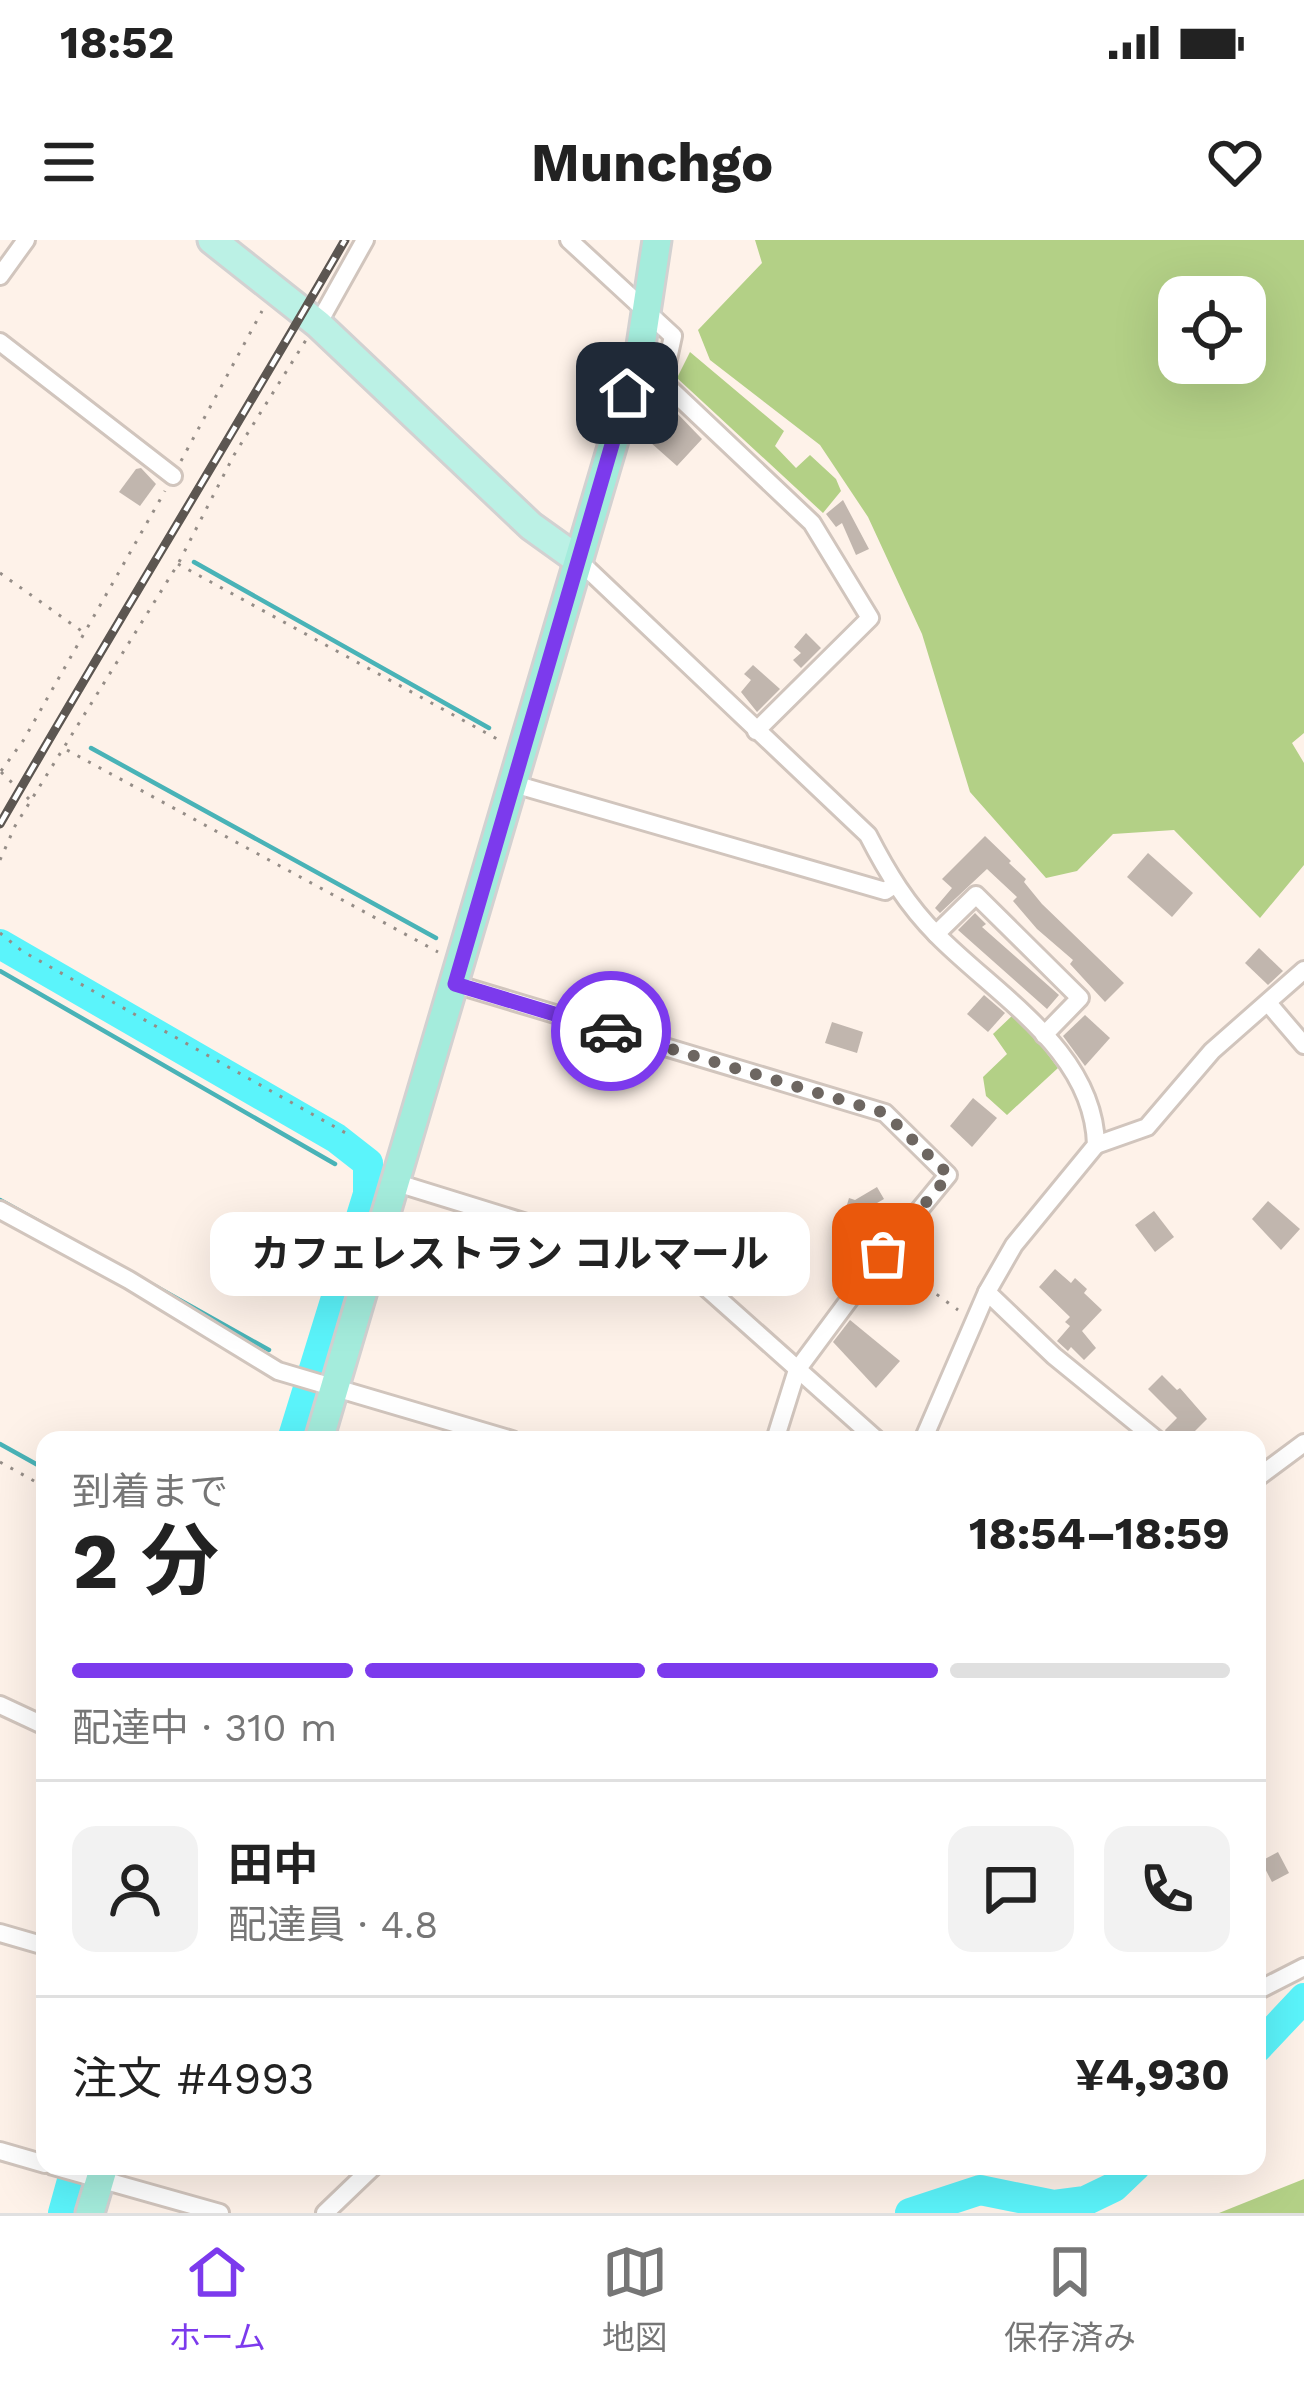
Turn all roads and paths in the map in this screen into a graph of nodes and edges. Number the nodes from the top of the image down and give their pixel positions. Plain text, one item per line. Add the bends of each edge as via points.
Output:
1 (26, 240) edge
2 (365, 240) edge
3 (569, 240) edge
4 (657, 240) edge
5 (214, 241) edge
6 (0, 276) edge
7 (276, 290) junction
8 (644, 309) junction
9 (318, 324) junction
10 (0, 342) edge
11 (173, 476) junction
12 (577, 559) junction
13 (178, 564) junction
14 (0, 573) edge
15 (84, 633) junction
16 (756, 730) junction
17 (66, 749) junction
18 (522, 752) junction
19 (0, 771) edge
20 (514, 784) junction
21 (32, 802) junction
22 (0, 860) edge
23 (894, 885) junction
24 (0, 933) edge
25 (936, 934) junction
26 (1304, 970) edge
27 (458, 975) junction
28 (1268, 1003) junction
29 (1044, 1035) junction
30 (1304, 1045) edge
31 (351, 1136) dead end
32 (1096, 1144) junction
33 (397, 1183) junction
34 (0, 1210) edge
35 (883, 1254) junction
36 (987, 1292) junction
37 (974, 1322) junction
38 (797, 1370) junction
39 (328, 1385) junction
40 (320, 1431) edge
41 (482, 1431) edge
42 (778, 1431) edge
43 (867, 1431) edge
44 (927, 1431) edge
45 (1146, 1431) edge
46 (1304, 1443) edge
47 (0, 1462) edge
48 (1266, 1471) edge
49 (36, 1482) edge
50 (0, 1705) edge
51 (36, 1722) edge
52 (0, 1933) edge
53 (36, 1943) edge
54 (1304, 1966) edge
55 (1266, 1986) edge
56 (0, 2151) edge
57 (36, 2161) edge
58 (101, 2175) edge
59 (108, 2175) edge
60 (365, 2175) edge
61 (89, 2213) edge
62 (220, 2213) edge
63 (325, 2213) edge

1 - 6 street
2 - 9 street
3 - 8 street
4 - 8 highway
5 - 7 main road
7 - 9 main road
7 - 11 path
8 - 12 highway via 640,352
8 - 16 street via 673,336 663,382 812,523 870,618
9 - 12 main road via 531,526
9 - 13 path via 234,455
10 - 11 street
11 - 15 path
12 - 16 street
12 - 18 highway
13 - 17 path
13 - 18 path
14 - 15 path
15 - 19 path
16 - 23 street via 868,836
17 - 21 path
17 - 27 path
18 - 20 highway
19 - 21 path
20 - 23 street via 885,891
20 - 27 highway
21 - 22 path
23 - 25 street
24 - 31 path
25 - 29 street
25 - 29 street via 976,895 1080,998
26 - 28 street
27 - 33 highway
27 - 35 street via 885,1113 949,1175
28 - 30 street
28 - 32 street via 1211,1051 1147,1127
29 - 32 street via 1088,1098
32 - 36 street via 1014,1245
33 - 38 street via 691,1274
33 - 39 highway
34 - 39 street via 290,1375
35 - 37 path
35 - 38 street
36 - 37 street
36 - 45 street
37 - 44 street
38 - 42 street
38 - 43 street
39 - 40 highway
39 - 41 street
46 - 48 street
47 - 49 path
50 - 51 street
52 - 53 street
54 - 55 street
56 - 57 street
58 - 61 highway
59 - 62 street
60 - 63 street

